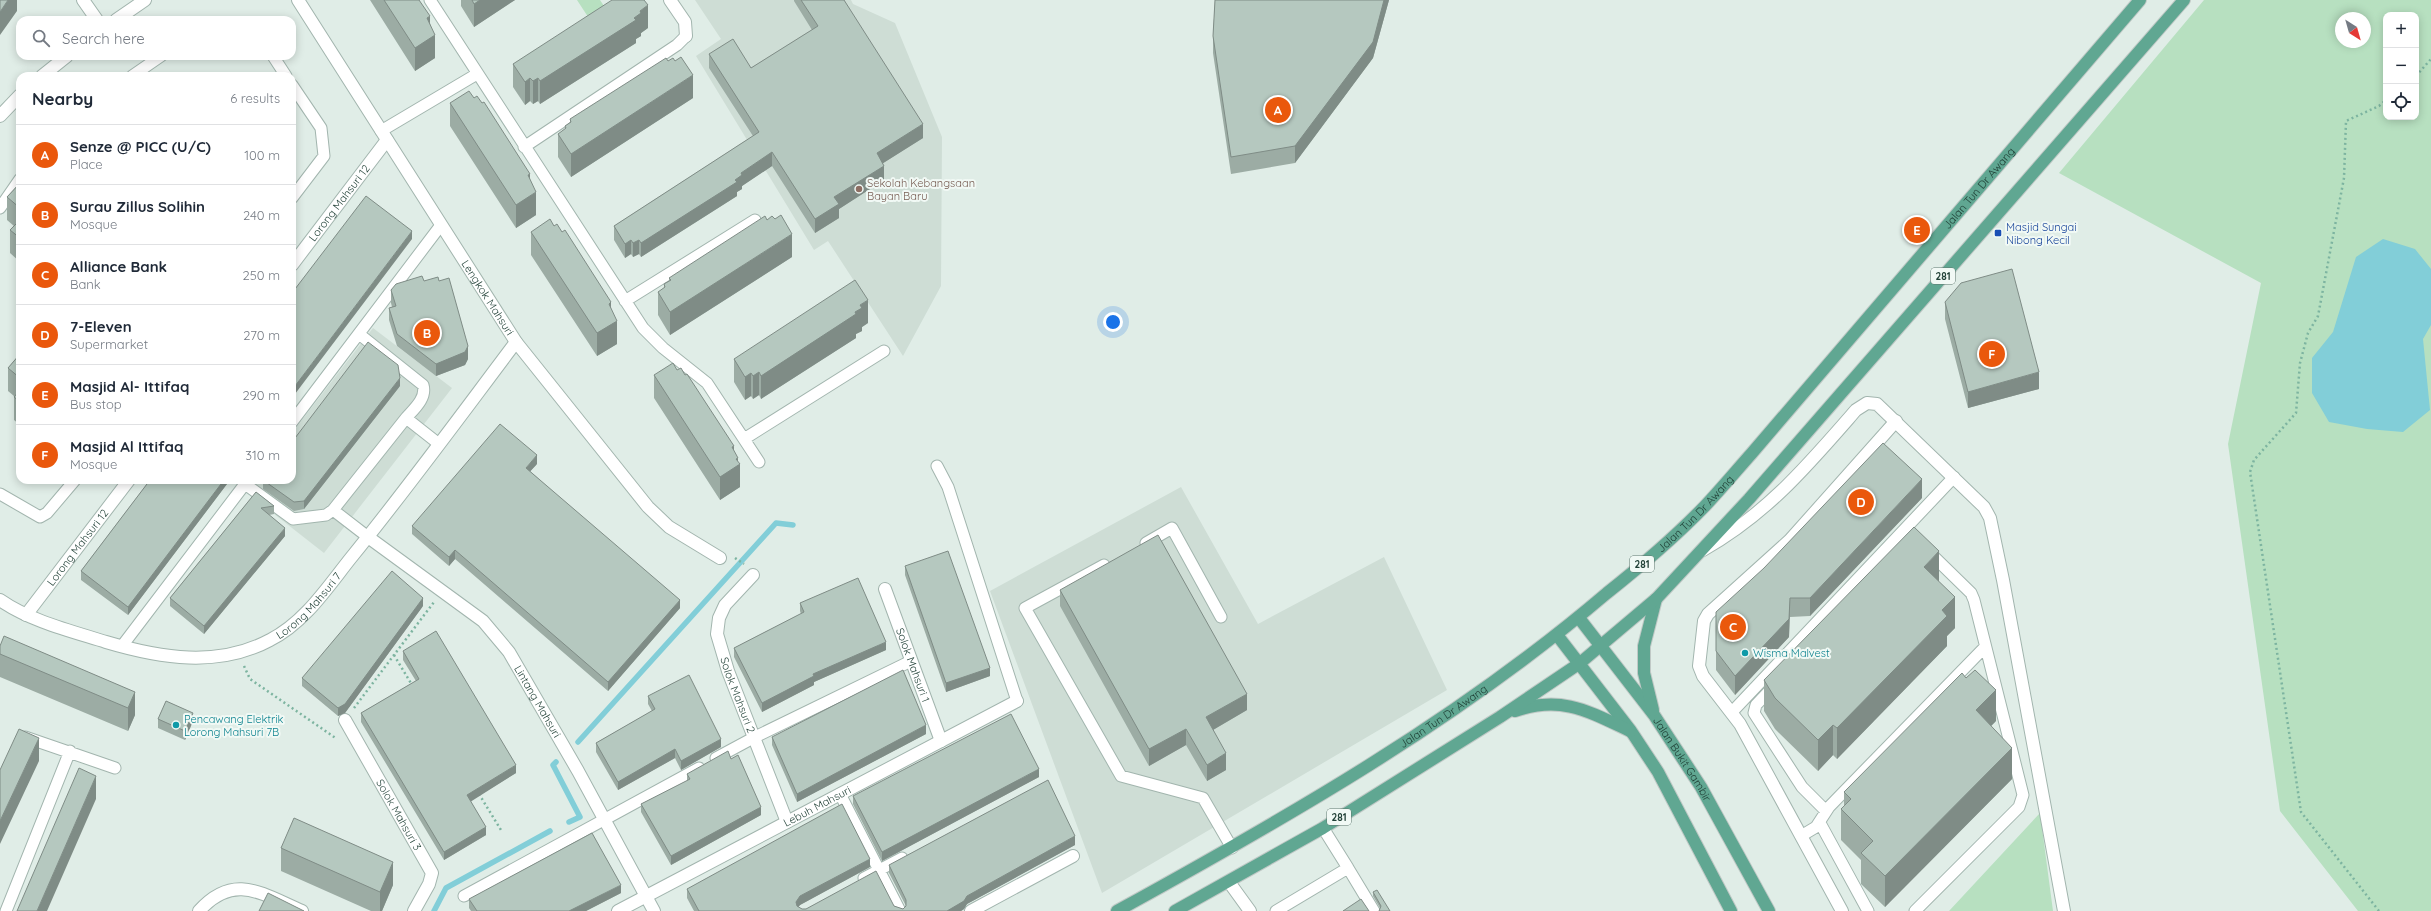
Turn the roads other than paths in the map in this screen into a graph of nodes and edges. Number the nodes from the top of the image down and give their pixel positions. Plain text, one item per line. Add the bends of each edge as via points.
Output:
1 (83, 0) edge
2 (144, 0) edge
3 (298, 0) edge
4 (430, 0) edge
5 (670, 0) edge
6 (2140, 0) edge
7 (2184, 0) edge
8 (94, 16) edge
9 (122, 16) edge
10 (686, 36) joint
11 (62, 60) edge
12 (155, 60) edge
13 (276, 60) edge
14 (47, 72) edge
15 (138, 72) edge
16 (283, 72) edge
17 (476, 74) junction
18 (296, 90) edge
19 (16, 99) edge
20 (0, 116) edge
21 (384, 135) junction
22 (524, 146) junction
23 (16, 185) edge
24 (296, 193) edge
25 (0, 208) edge
26 (756, 220) edge
27 (441, 225) junction
28 (296, 259) edge
29 (625, 301) junction
30 (359, 334) junction
31 (516, 342) junction
32 (884, 351) dead end
33 (296, 417) edge
34 (406, 418) junction
35 (1896, 421) junction
36 (744, 439) junction
37 (439, 444) junction
38 (759, 462) dead end
39 (937, 466) dead end
40 (1954, 477) junction
41 (72, 484) edge
42 (126, 484) edge
43 (245, 484) edge
44 (249, 484) edge
45 (0, 494) edge
46 (334, 510) junction
47 (368, 537) junction
48 (1923, 546) edge
49 (1137, 547) edge
50 (1702, 551) junction
51 (720, 558) dead end
52 (1116, 559) edge
53 (753, 575) dead end
54 (885, 589) dead end
55 (1657, 598) junction
56 (0, 600) edge
57 (26, 614) junction
58 (1221, 617) dead end
59 (1579, 618) junction
60 (1557, 635) junction
61 (122, 646) junction
62 (1601, 646) junction
63 (1984, 648) junction
64 (911, 661) junction
65 (1580, 662) junction
66 (1783, 676) edge
67 (1017, 701) joint
68 (1732, 712) junction
69 (1654, 715) junction
70 (1500, 717) junction
71 (345, 720) road end
72 (1631, 731) junction
73 (18, 734) edge
74 (755, 737) junction
75 (941, 741) junction
76 (70, 751) junction
77 (115, 768) dead end
78 (840, 794) junction
79 (1826, 812) junction
80 (605, 820) junction
81 (787, 822) junction
82 (1820, 823) junction
83 (1323, 828) junction
84 (1801, 836) junction
85 (1232, 848) junction
86 (914, 852) edge
87 (1073, 856) dead end
88 (1348, 868) junction
89 (879, 870) junction
90 (1229, 882) junction
91 (852, 885) edge
92 (464, 896) dead end
93 (646, 896) junction
94 (6, 911) edge
95 (198, 911) edge
96 (302, 911) edge
97 (414, 911) edge
98 (618, 911) edge
99 (654, 911) edge
100 (900, 911) edge
101 (970, 911) edge
102 (1117, 911) edge
103 (1175, 911) edge
104 (1250, 911) edge
105 (1276, 911) edge
106 (1374, 911) edge
107 (1731, 911) edge
108 (1769, 911) edge
109 (1842, 911) edge
110 (1868, 911) edge
111 (1915, 911) edge
112 (2064, 911) edge

1 - 8 street
2 - 9 street
3 - 21 street, Lengkok Mahsuri
4 - 17 lane
5 - 10 street via 685,22
6 - 59 main road, Jalan Tun Dr Awang / 281 via 1704,507
7 - 50 main road, 281
10 - 22 lane via 677,45
11 - 14 street
12 - 15 lane
13 - 16 lane
17 - 21 lane
17 - 22 lane
18 - 24 lane via 321,128 324,156
19 - 20 street
21 - 27 street, Lengkok Mahsuri
21 - 28 street, Lorong Mahsuri 12
22 - 29 lane
23 - 25 lane
26 - 29 lane
27 - 30 lane
27 - 31 street, Lengkok Mahsuri
29 - 36 lane via 643,328 662,348 707,383
30 - 33 lane
30 - 34 lane via 423,385 421,399
31 - 37 street, Lorong Mahsuri 7
31 - 51 street, Lengkok Mahsuri via 648,507 669,526
32 - 36 lane
34 - 37 lane
34 - 46 lane
35 - 40 street
35 - 50 street via 1877,404 1868,403 1856,410 1786,489 1730,535
35 - 68 street via 1790,540 1708,614 1704,621 1699,666 1703,676
36 - 38 lane
37 - 47 street, Lorong Mahsuri 7
39 - 67 lane via 948,487
40 - 68 lane
40 - 112 street via 1984,507 1990,518
41 - 45 lane via 47,513 40,517
42 - 57 street, Lorong Mahsuri 12
43 - 61 lane
44 - 46 lane via 293,519 326,515
46 - 47 lane
47 - 61 street, Lorong Mahsuri 7 via 314,603 291,626 270,640 225,656 174,658
47 - 80 street, Lintang Mahsuri via 483,621 509,652
48 - 63 lane via 1970,593
49 - 58 lane via 1172,528
50 - 55 main road, 281
52 - 85 lane via 1025,608 1121,776 1203,798
53 - 74 street, Solok Mahsuri 2 via 725,605 719,618 717,634
54 - 64 street, Solok Mahsuri 1
55 - 62 main road, 281
55 - 69 main road via 1644,646 1644,673
56 - 57 street, Lorong Mahsuri 7
57 - 61 street, Lorong Mahsuri 7
59 - 60 main road, Jalan Tun Dr Awang / 281
59 - 62 main road, Jalan Bukit Gambir
60 - 65 main road
60 - 85 main road, Jalan Tun Dr Awang / 281 via 1481,692 1304,806
62 - 65 main road, 281
62 - 69 main road, Jalan Bukit Gambir
63 - 79 lane
63 - 111 lane via 2024,795 2023,801
64 - 74 lane
64 - 75 street, Solok Mahsuri 1
65 - 70 main road, 281
65 - 72 main road
66 - 79 lane via 1756,705 1754,713 1802,787
67 - 75 street, Lebuh Mahsuri
68 - 84 street
69 - 108 main road, Jalan Bukit Gambir via 1701,787
70 - 72 main road via 1531,706 1552,703 1569,705
70 - 83 main road, 281
71 - 97 street, Solok Mahsuri 3 via 432,872 429,884
72 - 107 main road via 1658,772
73 - 76 lane
74 - 80 lane
74 - 81 street, Solok Mahsuri 2
75 - 78 street, Lebuh Mahsuri
76 - 77 lane
76 - 94 lane
78 - 81 street, Lebuh Mahsuri
78 - 89 lane
79 - 82 lane
80 - 92 lane
80 - 93 street, Lintang Mahsuri
81 - 93 street, Lebuh Mahsuri
82 - 84 lane
82 - 110 lane
83 - 88 lane
83 - 90 main road, 281
84 - 109 street
85 - 102 main road, Jalan Tun Dr Awang / 281
86 - 89 lane
87 - 101 street
88 - 105 lane
88 - 106 lane
89 - 91 lane
89 - 100 lane
90 - 103 main road, 281
90 - 104 street
93 - 98 street, Lebuh Mahsuri
93 - 99 street, Lintang Mahsuri
95 - 96 street via 210,898 232,889 252,890

